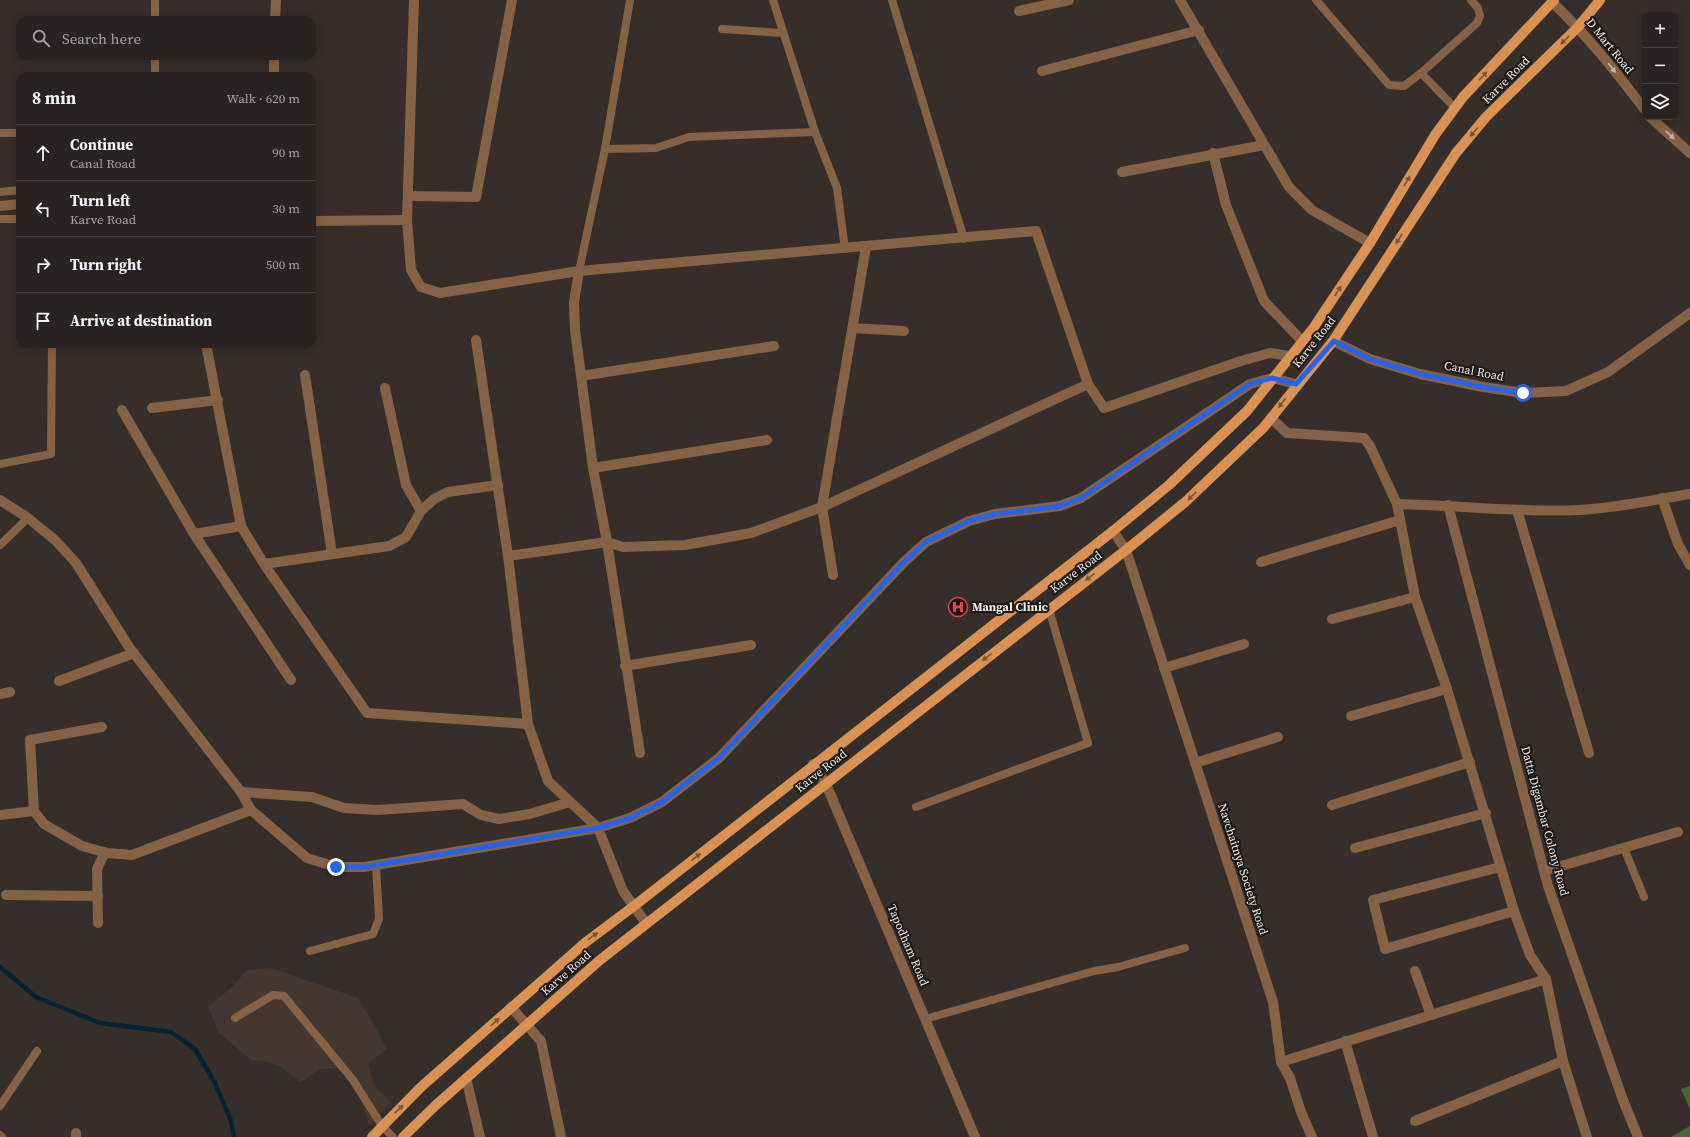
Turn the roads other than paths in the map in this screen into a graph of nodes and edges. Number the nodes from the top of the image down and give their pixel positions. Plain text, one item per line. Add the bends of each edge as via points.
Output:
1 (155, 0) edge
2 (276, 0) edge
3 (414, 0) edge
4 (512, 0) edge
5 (630, 0) edge
6 (773, 0) edge
7 (892, 0) edge
8 (1069, 0) edge
9 (1180, 0) edge
10 (1316, 0) edge
11 (1471, 0) edge
12 (1600, 0) edge
13 (1553, 1) edge
14 (1019, 11) dead end
15 (155, 16) edge
16 (275, 16) edge
17 (1578, 27) junction
18 (722, 29) dead end
19 (1199, 30) junction
20 (782, 33) junction
21 (155, 60) edge
22 (274, 60) edge
23 (1042, 71) dead end
24 (154, 72) edge
25 (274, 72) edge
26 (1420, 73) junction
27 (1642, 106) edge
28 (1455, 108) junction
29 (1653, 120) edge
30 (815, 132) junction
31 (0, 133) edge
32 (16, 133) edge
33 (1264, 145) junction
34 (605, 149) junction
35 (1213, 153) junction
36 (1690, 154) edge
37 (1122, 172) dead end
38 (16, 190) edge
39 (0, 192) edge
40 (408, 196) junction
41 (16, 204) edge
42 (0, 206) edge
43 (0, 219) edge
44 (16, 219) edge
45 (407, 220) junction
46 (316, 221) edge
47 (964, 239) junction
48 (1370, 243) junction
49 (866, 247) junction
50 (845, 249) junction
51 (578, 271) junction
52 (1690, 314) edge
53 (852, 328) junction
54 (904, 331) dead end
55 (476, 340) dead end
56 (1302, 341) junction
57 (1334, 341) junction
58 (774, 346) dead end
59 (52, 348) edge
60 (207, 348) edge
61 (1290, 356) junction
62 (305, 375) dead end
63 (581, 376) junction
64 (1272, 378) junction
65 (1088, 384) junction
66 (1296, 384) junction
67 (385, 388) dead end
68 (218, 400) junction
69 (152, 408) dead end
70 (122, 410) dead end
71 (1271, 418) junction
72 (767, 440) dead end
73 (0, 464) edge
74 (592, 468) junction
75 (498, 485) junction
76 (1690, 494) edge
77 (1662, 498) junction
78 (0, 500) edge
79 (1397, 504) junction
80 (1448, 505) junction
81 (822, 507) junction
82 (1517, 510) junction
83 (421, 511) junction
84 (28, 518) junction
85 (1400, 520) junction
86 (242, 526) junction
87 (1113, 531) junction
88 (194, 534) junction
89 (607, 542) junction
90 (0, 545) edge
91 (1126, 550) junction
92 (332, 554) junction
93 (508, 556) junction
94 (1261, 562) dead end
95 (264, 564) junction
96 (1690, 565) edge
97 (833, 575) dead end
98 (1415, 597) junction
99 (1049, 609) junction
100 (1332, 620) dead end
101 (1244, 644) dead end
102 (751, 645) dead end
103 (134, 653) junction
104 (625, 666) junction
105 (1164, 668) junction
106 (291, 680) dead end
107 (58, 681) dead end
108 (1447, 689) junction
109 (10, 692) dead end
110 (0, 694) edge
111 (1351, 716) dead end
112 (528, 724) junction
113 (102, 727) dead end
114 (1278, 737) dead end
115 (640, 753) dead end
116 (1589, 753) dead end
117 (1470, 762) junction
118 (1195, 763) junction
119 (813, 764) junction
120 (826, 784) junction
121 (241, 792) junction
122 (570, 802) junction
123 (1332, 805) dead end
124 (916, 807) dead end
125 (251, 810) junction
126 (34, 811) junction
127 (1486, 813) junction
128 (0, 815) edge
129 (598, 828) junction
130 (1678, 832) dead end
131 (1355, 848) dead end
132 (1624, 848) junction
133 (105, 852) junction
134 (376, 865) junction
135 (1500, 867) junction
136 (1544, 871) junction
137 (6, 895) dead end
138 (98, 896) junction
139 (1644, 897) dead end
140 (634, 906) junction
141 (1514, 911) junction
142 (98, 923) dead end
143 (646, 923) junction
144 (1185, 948) dead end
145 (310, 950) dead end
146 (1415, 971) dead end
147 (1546, 980) junction
148 (511, 1007) junction
149 (1431, 1015) junction
150 (235, 1018) dead end
151 (925, 1019) junction
152 (526, 1025) junction
153 (1345, 1041) junction
154 (37, 1051) dead end
155 (1563, 1061) junction
156 (1281, 1062) junction
157 (466, 1078) junction
158 (0, 1106) edge
159 (1415, 1121) dead end
160 (382, 1126) junction
161 (372, 1137) edge
162 (393, 1137) edge
163 (403, 1137) edge
164 (480, 1137) edge
165 (561, 1137) edge
166 (975, 1137) edge
167 (1312, 1137) edge
168 (1372, 1137) edge
169 (1587, 1137) edge
170 (1638, 1137) edge

1 - 15 lane
2 - 16 street
3 - 40 street
4 - 40 street via 476,197
5 - 34 lane
6 - 20 lane
7 - 47 lane
8 - 14 street
9 - 19 street
10 - 26 lane via 1389,85 1404,86
11 - 26 lane via 1478,8 1480,16 1477,23
12 - 17 main road, Karve Road
13 - 17 street, D Mart Road
28 -> 13 main road, Karve Road
17 -> 27 street, D Mart Road
17 -> 57 main road, Karve Road via 1486,117 1456,153
18 - 20 lane
19 - 23 street
19 - 33 street
20 - 30 lane
21 - 24 lane
22 - 25 street
26 - 28 lane
48 -> 28 main road, Karve Road via 1435,135
29 -> 36 street
30 - 34 lane via 689,137 656,148
30 - 50 lane via 837,188
31 - 32 lane
33 - 35 street
33 - 48 street via 1289,187 1312,210
34 - 51 lane
35 - 37 street
35 - 56 street via 1226,205 1264,301
38 - 39 lane
40 - 45 street
41 - 42 street
43 - 44 lane
45 - 46 street
45 - 51 street via 411,270 421,287 440,293
47 - 49 street
47 - 65 street via 1036,231
56 -> 48 main road, Karve Road
49 - 50 street
49 - 53 street
50 - 51 street
51 - 63 street via 575,309
52 - 57 street, Canal Road via 1608,372 1566,391 1523,393 1420,374 1370,359
53 - 54 street
53 - 81 street
55 - 75 street
56 - 61 main road, Karve Road
57 - 66 main road, Karve Road
58 - 63 street
59 - 73 lane via 51,454
60 - 68 street
61 - 64 main road, Karve Road
61 - 65 street via 1270,353 1241,361 1104,408
62 - 92 street
63 - 74 street
64 - 66 street
64 - 87 main road, Karve Road via 1247,411 1212,446
64 - 129 street via 1250,384 1081,498 1060,506 995,514 969,521 926,542 905,561 719,758 662,802 630,818
65 - 81 street
66 -> 71 main road, Karve Road
67 - 83 street via 406,485
68 - 69 street
68 - 86 street
70 - 88 street
71 - 79 street via 1287,433 1364,438
71 -> 91 main road, Karve Road via 1184,503
72 - 74 street
74 - 89 street
75 - 83 street via 448,492 434,499
75 - 93 street
76 - 77 street
77 - 82 street via 1579,510
77 - 96 street via 1678,544
78 - 84 street
79 - 80 street
79 - 85 street
80 - 82 street
80 - 136 street, Datta Digambar Colony Road
81 - 89 street via 751,534 685,545 622,547
81 - 97 street
82 - 116 street
83 - 92 street via 406,538 389,546
84 - 90 lane
84 - 103 street via 56,541 76,563
85 - 94 street
85 - 98 street
86 - 88 street
86 - 95 street
87 - 91 street, Navchaitnya Society Road
87 - 119 main road, Karve Road
88 - 106 street
89 - 93 street
89 - 104 street
91 -> 99 main road, Karve Road
91 - 105 street, Navchaitnya Society Road
92 - 95 street
93 - 112 street
95 - 112 street via 367,713
98 - 100 street
98 - 108 street
99 -> 120 main road, Karve Road
99 - 124 lane via 1088,743
101 - 105 street
102 - 104 street
103 - 107 street
103 - 121 street
104 - 115 street
105 - 118 street, Navchaitnya Society Road
108 - 111 street
108 - 117 street
109 - 110 street
112 - 122 street via 548,781
113 - 126 street via 30,740
114 - 118 street
117 - 123 street
117 - 127 street
118 - 156 street, Navchaitnya Society Road via 1273,1002
119 - 120 street, Tapodham Road
140 -> 119 main road, Karve Road
120 - 143 main road, Karve Road
120 - 151 street, Tapodham Road
121 - 122 street via 312,797 344,808 378,810 463,804 480,815 499,819 530,814
121 - 125 street
122 - 129 street
125 - 133 street via 132,855
125 - 134 street via 307,858 336,867
126 - 128 street
126 - 133 street via 44,824 82,846
127 - 131 street
127 - 135 street
129 - 134 street
129 - 140 street via 622,891
130 - 132 street
132 - 136 street
132 - 139 lane
133 - 138 street via 97,869
134 - 145 lane via 379,919 373,934
135 - 141 street
135 - 141 street via 1373,900 1385,949
136 - 170 street, Datta Digambar Colony Road
137 - 138 street
138 - 142 street
140 - 143 street
148 -> 140 main road, Karve Road via 586,942
141 - 147 street via 1530,955
143 - 152 main road, Karve Road
144 - 151 lane
146 - 149 street
147 - 149 street
147 - 155 street
148 - 152 street
160 -> 148 main road, Karve Road via 421,1087
149 - 153 street
150 - 160 lane via 273,995 284,996 352,1080
151 - 166 street, Tapodham Road
152 - 157 main road, Karve Road
152 - 165 street via 541,1040
153 - 156 street
153 - 168 street
154 - 158 lane
155 - 159 street
155 - 169 street
156 - 167 street via 1290,1078
157 - 163 main road, Karve Road
157 - 164 street
160 - 161 main road, Karve Road
160 - 162 lane

